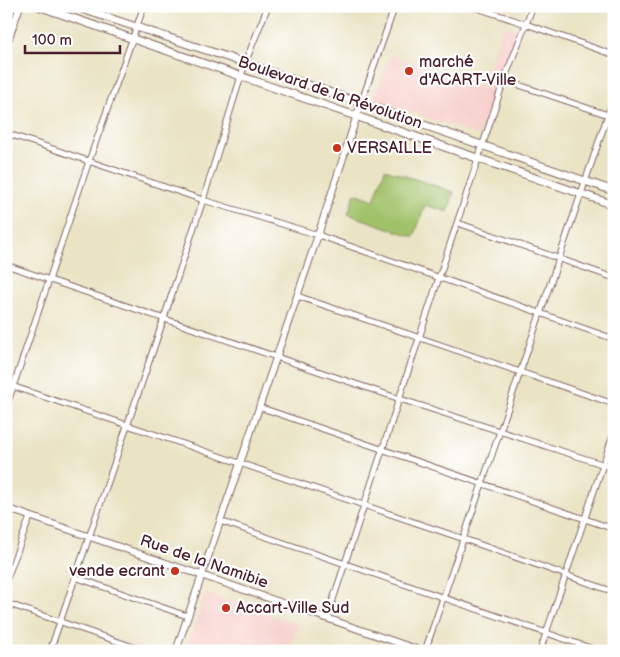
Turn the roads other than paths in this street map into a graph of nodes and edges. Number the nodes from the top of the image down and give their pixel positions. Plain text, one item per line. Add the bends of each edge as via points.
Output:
1 (20, 6) edge
2 (38, 6) edge
3 (73, 6) edge
4 (144, 6) edge
5 (268, 6) edge
6 (395, 6) edge
7 (471, 6) edge
8 (533, 6) edge
9 (526, 24) junction
10 (137, 28) junction
11 (133, 40) junction
12 (6, 46) edge
13 (614, 55) edge
14 (245, 63) junction
15 (241, 77) junction
16 (504, 80) junction
17 (614, 97) edge
18 (361, 103) junction
19 (611, 116) edge
20 (356, 117) junction
21 (6, 133) edge
22 (483, 145) junction
23 (480, 158) junction
24 (89, 161) junction
25 (584, 182) junction
26 (614, 191) edge
27 (581, 193) junction
28 (203, 200) junction
29 (614, 204) edge
30 (458, 224) junction
31 (318, 236) junction
32 (558, 259) junction
33 (6, 265) edge
34 (440, 278) junction
35 (614, 278) edge
36 (50, 280) junction
37 (297, 296) junction
38 (539, 313) junction
39 (164, 318) junction
40 (419, 338) junction
41 (614, 339) edge
42 (276, 356) junction
43 (519, 372) junction
44 (6, 384) edge
45 (14, 386) junction
46 (400, 399) junction
47 (614, 404) edge
48 (260, 406) junction
49 (6, 408) edge
50 (128, 424) junction
51 (500, 430) junction
52 (614, 432) edge
53 (384, 450) junction
54 (240, 463) junction
55 (603, 464) junction
56 (614, 468) edge
57 (483, 484) junction
58 (364, 506) junction
59 (6, 508) edge
60 (30, 517) junction
61 (585, 519) junction
62 (220, 521) junction
63 (614, 529) edge
64 (90, 537) junction
65 (464, 539) junction
66 (345, 564) junction
67 (567, 575) junction
68 (202, 576) junction
69 (75, 577) junction
70 (6, 580) edge
71 (614, 592) edge
72 (444, 597) junction
73 (6, 603) edge
74 (187, 616) junction
75 (327, 618) junction
76 (60, 622) junction
77 (546, 632) junction
78 (124, 644) junction
79 (50, 651) edge
80 (122, 651) edge
81 (145, 651) edge
82 (176, 651) edge
83 (423, 651) edge
84 (540, 651) edge
85 (599, 651) edge

1 - 12 street
2 - 11 main road, Boulevard de la Révolution
3 - 10 main road, Boulevard de la Révolution
4 - 10 street
5 - 14 street
6 - 18 street
7 - 9 street
8 - 9 street
9 - 13 street
9 - 16 street
10 - 11 street
10 - 14 main road, Boulevard de la Révolution
11 - 15 main road, Boulevard de la Révolution
11 - 24 street
14 - 15 street
14 - 18 main road, Boulevard de la Révolution
15 - 20 main road, Boulevard de la Révolution
15 - 28 street
16 - 19 street
16 - 22 street
17 - 19 street
18 - 20 street
18 - 22 main road, Boulevard de la Révolution
19 - 25 street
20 - 23 main road, Boulevard de la Révolution
20 - 31 street
21 - 24 street
22 - 23 street
22 - 25 main road, Boulevard de la Révolution
23 - 27 main road, Boulevard de la Révolution
23 - 30 street
24 - 28 street
24 - 36 street
25 - 26 main road, Boulevard de la Révolution
25 - 27 street
27 - 29 main road, Boulevard de la Révolution
27 - 32 street
28 - 31 street
28 - 39 street
30 - 32 street
30 - 34 street
31 - 34 street
31 - 37 street
32 - 35 street
32 - 38 street
33 - 36 street
34 - 38 street
34 - 40 street
36 - 39 street
36 - 45 street
37 - 40 street
37 - 42 street
38 - 41 street
38 - 43 street
39 - 42 street
39 - 50 street
40 - 43 street
40 - 46 street
42 - 46 street
42 - 48 street
43 - 47 street
43 - 51 street
44 - 45 street
45 - 49 street
45 - 50 street
46 - 51 street
46 - 53 street
48 - 53 street
48 - 54 street
50 - 54 street
50 - 64 street
51 - 55 street
51 - 57 street
52 - 55 street
53 - 57 street
53 - 58 street
54 - 58 street
54 - 62 street
55 - 56 street
55 - 61 street
57 - 61 street
57 - 65 street
58 - 65 street
58 - 66 street
59 - 60 street, Rue de la Namibie
60 - 64 street, Rue de la Namibie
60 - 70 street
61 - 63 street
61 - 67 street
62 - 66 street
62 - 68 street
64 - 68 street, Rue de la Namibie
64 - 69 street
65 - 67 street
65 - 72 street
66 - 72 street
66 - 75 street
67 - 71 street
67 - 77 street
68 - 74 street
68 - 75 street, Rue de la Namibie
69 - 74 street
69 - 76 street
72 - 77 street
72 - 83 street
73 - 76 street
74 - 82 street
75 - 83 street, Rue de la Namibie
76 - 78 street
76 - 79 street
77 - 84 street
77 - 85 street
78 - 80 street
78 - 81 street

